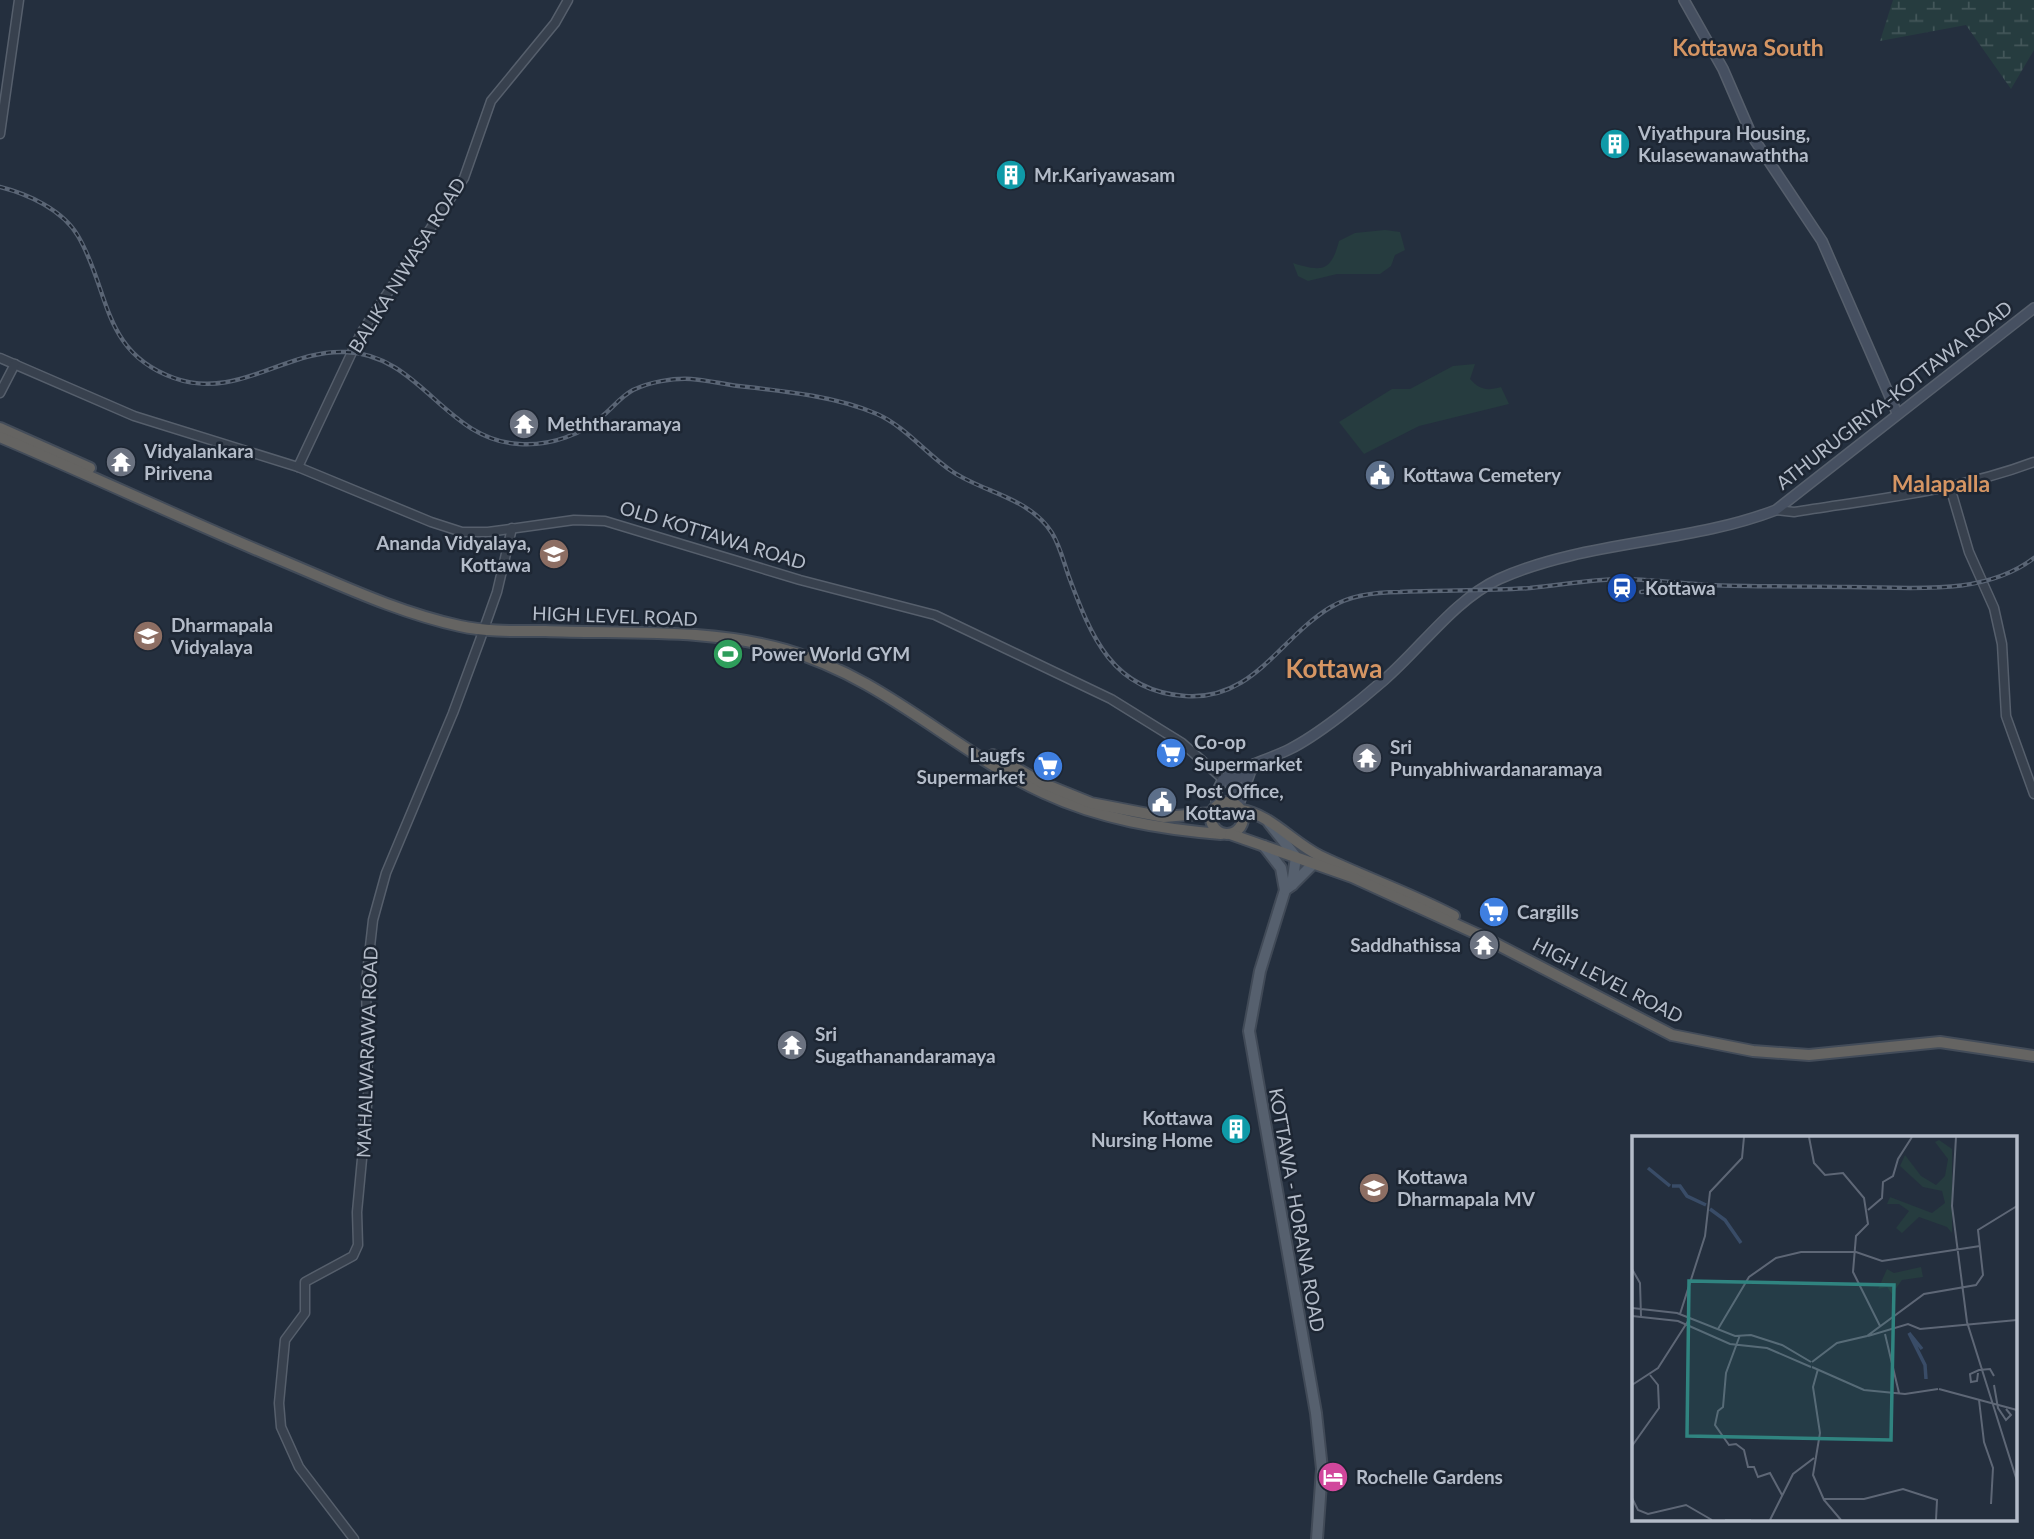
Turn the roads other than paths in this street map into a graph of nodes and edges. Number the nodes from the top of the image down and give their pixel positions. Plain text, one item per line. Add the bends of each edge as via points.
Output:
1 (19, 0) edge
2 (568, 0) edge
3 (1684, 0) edge
4 (0, 134) edge
5 (2034, 308) edge
6 (0, 358) edge
7 (15, 364) junction
8 (0, 393) edge
9 (1898, 413) junction
10 (0, 428) edge
11 (0, 437) edge
12 (2034, 462) edge
13 (298, 467) junction
14 (1950, 486) junction
15 (1776, 510) junction
16 (512, 528) junction
17 (484, 627) junction
18 (1261, 763) junction
19 (1250, 773) junction
20 (1227, 781) junction
21 (2034, 794) edge
22 (1238, 807) junction
23 (1213, 810) junction
24 (1269, 823) junction
25 (1226, 834) junction
26 (1264, 846) junction
27 (1296, 856) junction
28 (1314, 863) junction
29 (1288, 887) junction
30 (1809, 1052) junction
31 (2034, 1054) edge
32 (354, 1539) edge
33 (1317, 1539) edge

1 - 4 street
2 - 13 street, BALIKA NIWASA ROAD via 555,23 491,101 464,178 361,333
3 - 9 main road via 1723,69 1752,136 1822,241
5 - 9 main road, ATHURUGIRIYA-KOTTAWA ROAD
6 - 7 street, OLD KOTTAWA ROAD
7 - 8 street
7 - 13 street, OLD KOTTAWA ROAD via 134,416
9 - 15 main road, ATHURUGIRIYA-KOTTAWA ROAD
10 - 17 highway, HIGH LEVEL ROAD via 415,611
11 - 17 highway, HIGH LEVEL ROAD via 387,605 414,615
12 - 14 street via 1995,477
13 - 16 street, OLD KOTTAWA ROAD via 462,532
14 - 15 street via 1794,512
14 - 21 street via 1969,552 1994,608 2002,644 2006,716
15 - 18 main road, ATHURUGIRIYA-KOTTAWA ROAD via 1564,559 1479,589 1384,680 1294,747
16 - 17 street, MAHALWARAWA ROAD
16 - 20 street, OLD KOTTAWA ROAD via 605,521 935,615 1139,715
17 - 23 highway, HIGH LEVEL ROAD via 739,634 789,646 853,673 1066,794 1164,817
17 - 25 highway, HIGH LEVEL ROAD via 739,639 788,650 862,683 1041,792 1073,806 1155,826
17 - 32 street, MAHALWARAWA ROAD via 386,873 373,920 366,982 368,1095 358,1245 353,1256 305,1282 305,1313 285,1340 279,1416 285,1441 312,1486
18 - 19 main road, ATHURUGIRIYA-KOTTAWA ROAD
18 - 20 main road, ATHURUGIRIYA-KOTTAWA ROAD
19 - 20 main road, ATHURUGIRIYA-KOTTAWA ROAD
19 - 22 main road
20 - 22 main road
20 - 23 main road via 1216,793
22 - 23 highway via 1225,802
22 - 24 highway, HIGH LEVEL ROAD
22 - 25 highway via 1242,825
23 - 25 highway via 1211,823
24 - 27 main road
24 - 30 highway, HIGH LEVEL ROAD via 1321,856 1423,900 1657,1024 1682,1034
25 - 26 highway, HIGH LEVEL ROAD
26 - 27 highway, HIGH LEVEL ROAD
26 - 29 main road via 1281,868
27 - 28 highway, HIGH LEVEL ROAD
27 - 29 main road, KOTTAWA - HORANA ROAD
28 - 29 main road
28 - 30 highway, HIGH LEVEL ROAD via 1477,933 1672,1034 1754,1051
29 - 33 main road, KOTTAWA - HORANA ROAD via 1260,971 1249,1031 1316,1413 1322,1469
30 - 31 highway, HIGH LEVEL ROAD via 1946,1038

